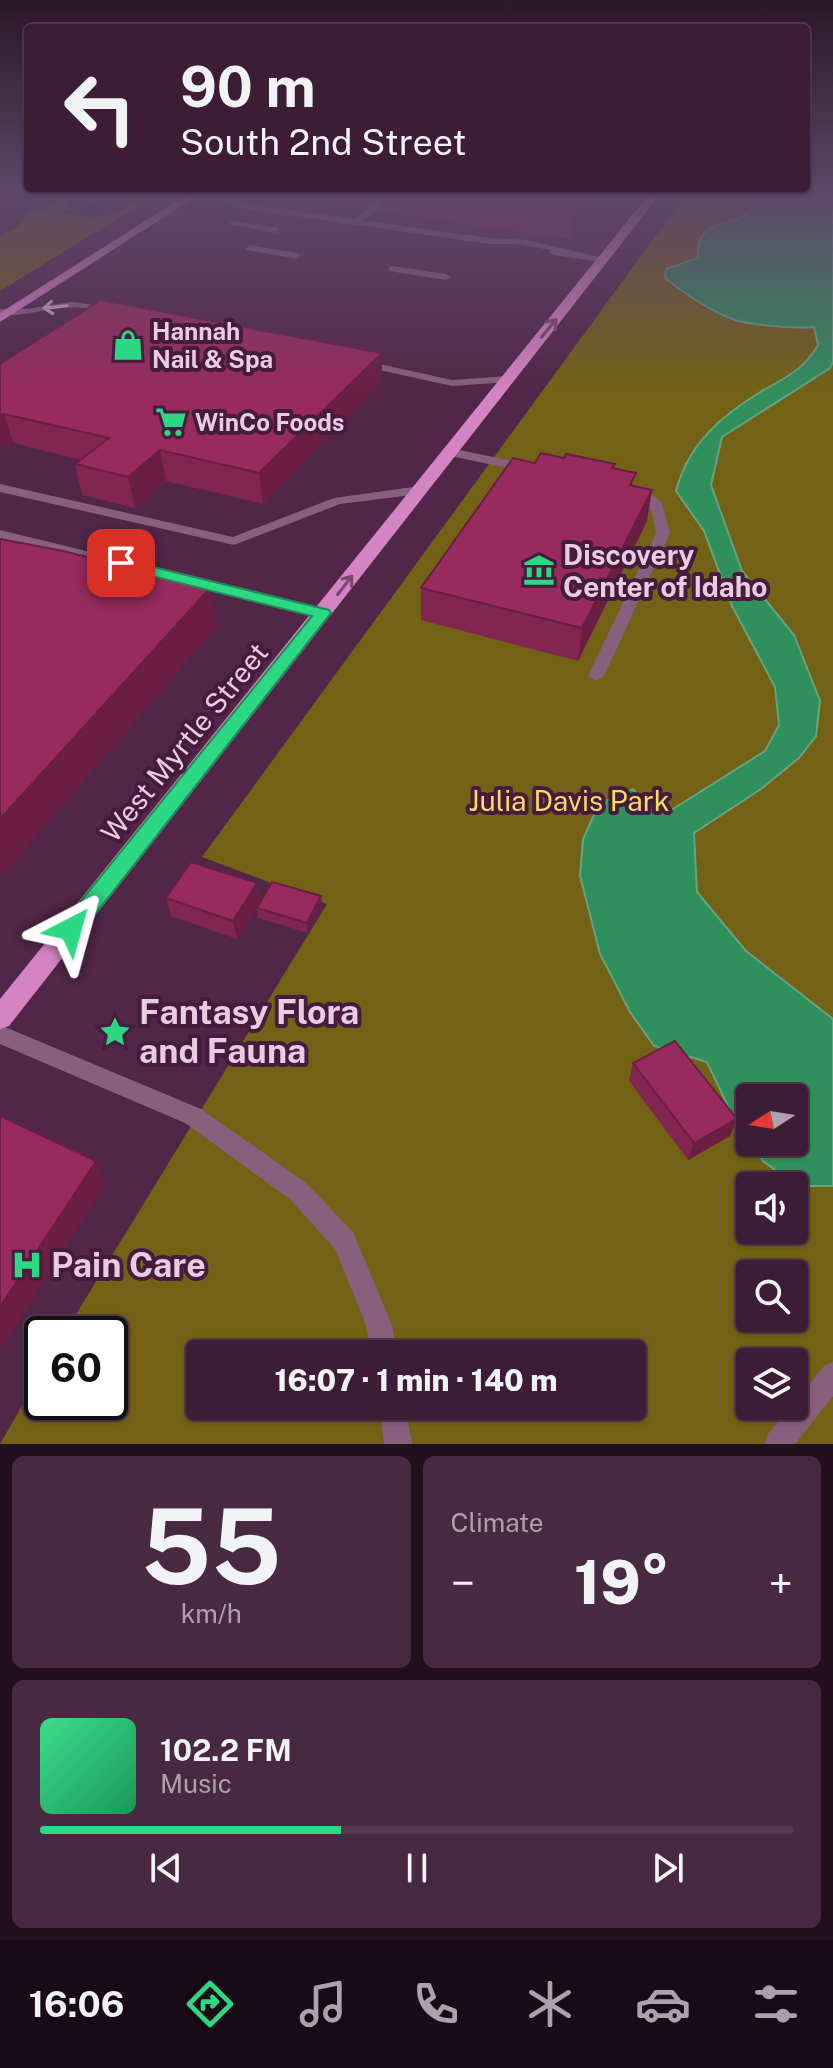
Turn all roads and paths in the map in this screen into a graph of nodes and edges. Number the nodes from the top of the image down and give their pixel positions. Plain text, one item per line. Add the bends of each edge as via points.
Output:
1 (90, 260) edge
2 (603, 260) edge
3 (392, 269) dead end
4 (446, 277) dead end
5 (2, 315) edge
6 (124, 318) edge
7 (356, 362) edge
8 (505, 384) junction
9 (450, 452) junction
10 (545, 472) edge
11 (0, 488) edge
12 (623, 488) edge
13 (420, 490) junction
14 (0, 534) edge
15 (323, 613) junction
16 (596, 676) dead end
17 (0, 1018) edge
18 (0, 1034) edge
19 (382, 1340) edge
20 (833, 1375) edge
21 (394, 1420) edge
22 (398, 1444) edge
23 (778, 1444) edge

1 - 5 main road
8 -> 2 main road, West Myrtle Street
3 - 4 street
6 -> 5 street via 103,309 61,306
7 - 8 street via 452,383
8 - 9 main road, West Myrtle Street
9 - 10 street
9 - 13 main road, West Myrtle Street
11 - 13 street via 234,541 338,501
12 - 16 street via 658,506 663,533
15 -> 13 main road, West Myrtle Street
14 - 15 street
15 - 17 main road, West Myrtle Street
18 - 19 street via 193,1116 298,1191 344,1241
20 - 23 street
21 - 22 street

